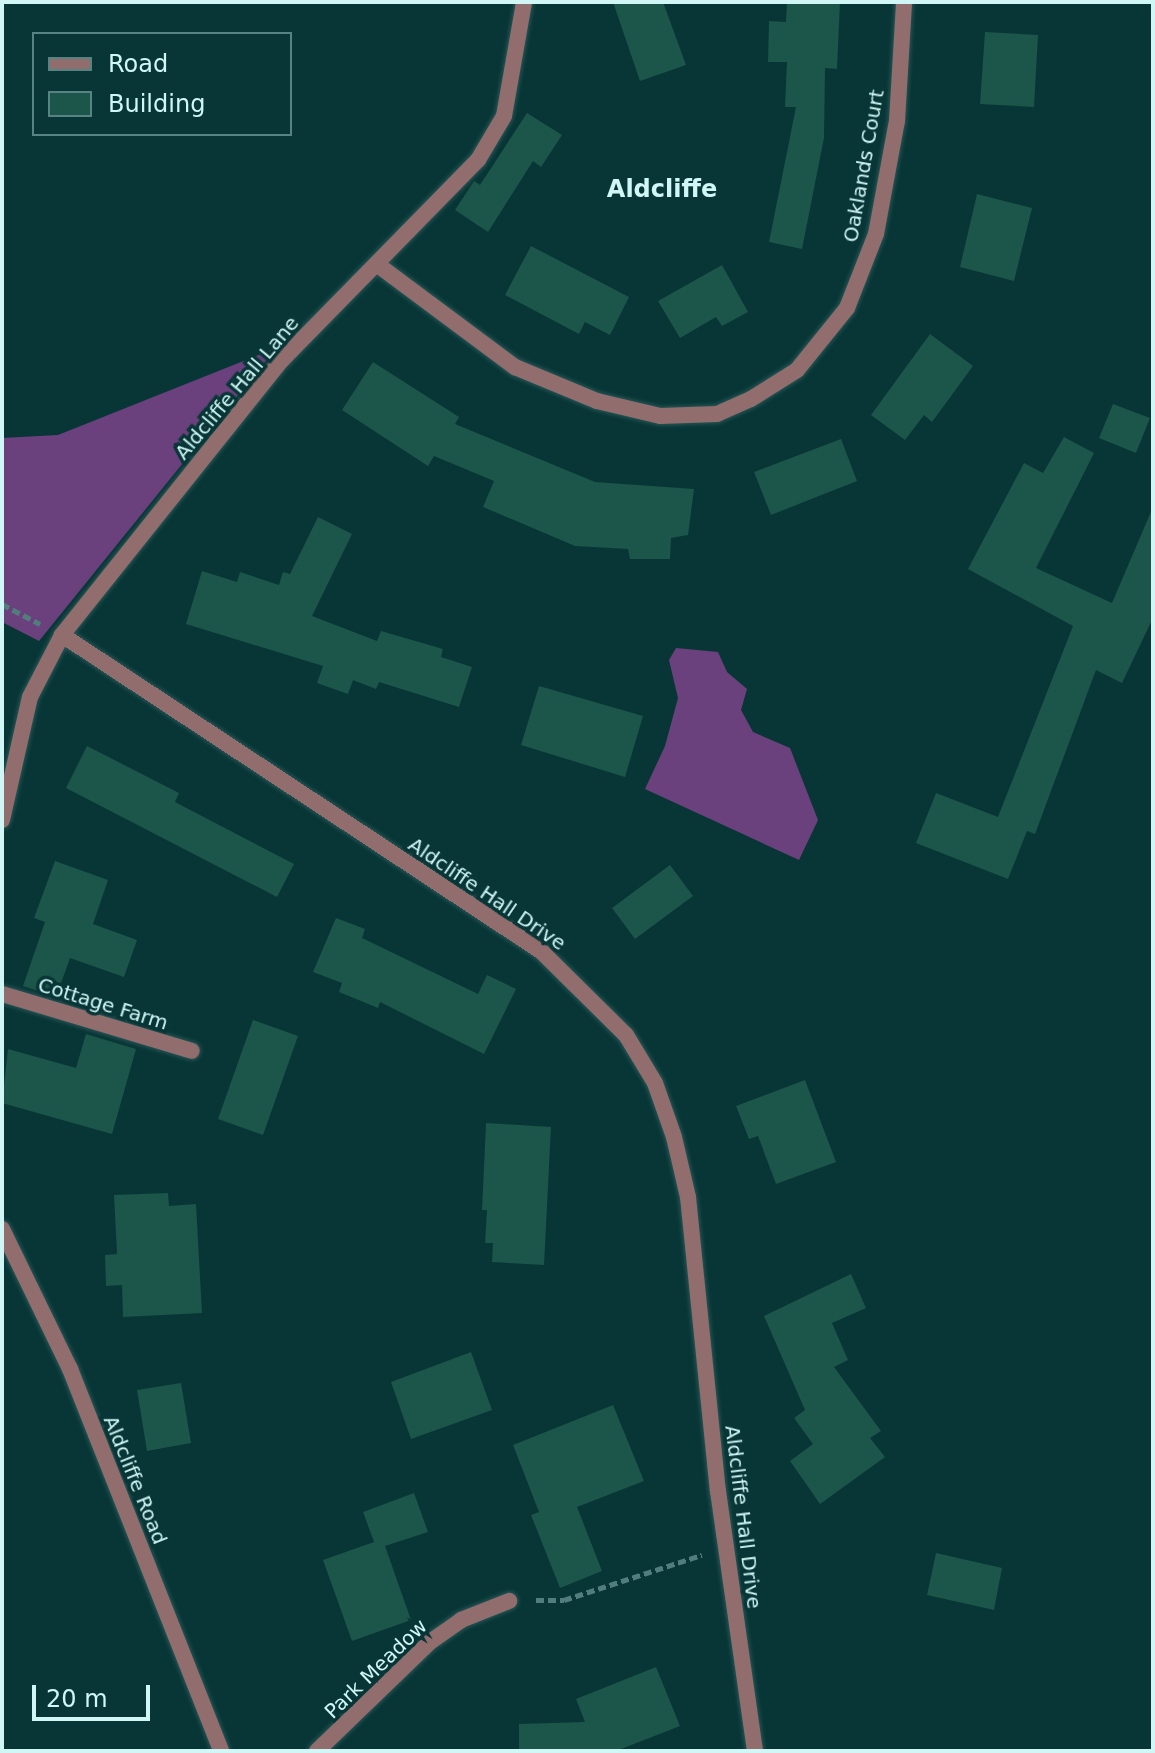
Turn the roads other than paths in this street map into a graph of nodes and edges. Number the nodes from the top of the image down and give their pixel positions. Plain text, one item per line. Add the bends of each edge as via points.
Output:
1 (524, 2) edge
2 (904, 2) edge
3 (378, 265) junction
4 (62, 635) junction
5 (3, 811) edge
6 (2, 994) edge
7 (192, 1051) dead end
8 (2, 1229) edge
9 (509, 1601) road end
10 (221, 1751) edge
11 (317, 1751) edge
12 (755, 1751) edge

1 - 3 street, Aldcliffe Hall Lane via 504,116 478,160
2 - 3 street, Oaklands Court via 897,121 876,234 847,308 797,370 751,399 717,414 660,416 597,401 515,367
3 - 4 street, Aldcliffe Hall Lane via 281,361
4 - 5 street, Aldcliffe Hall Lane via 30,697
4 - 12 street, Aldcliffe Hall Drive via 542,952 626,1035 655,1083 688,1197
6 - 7 street, Cottage Farm
8 - 10 street, Aldcliffe Road via 70,1369
9 - 11 street, Park Meadow via 461,1620 430,1642

